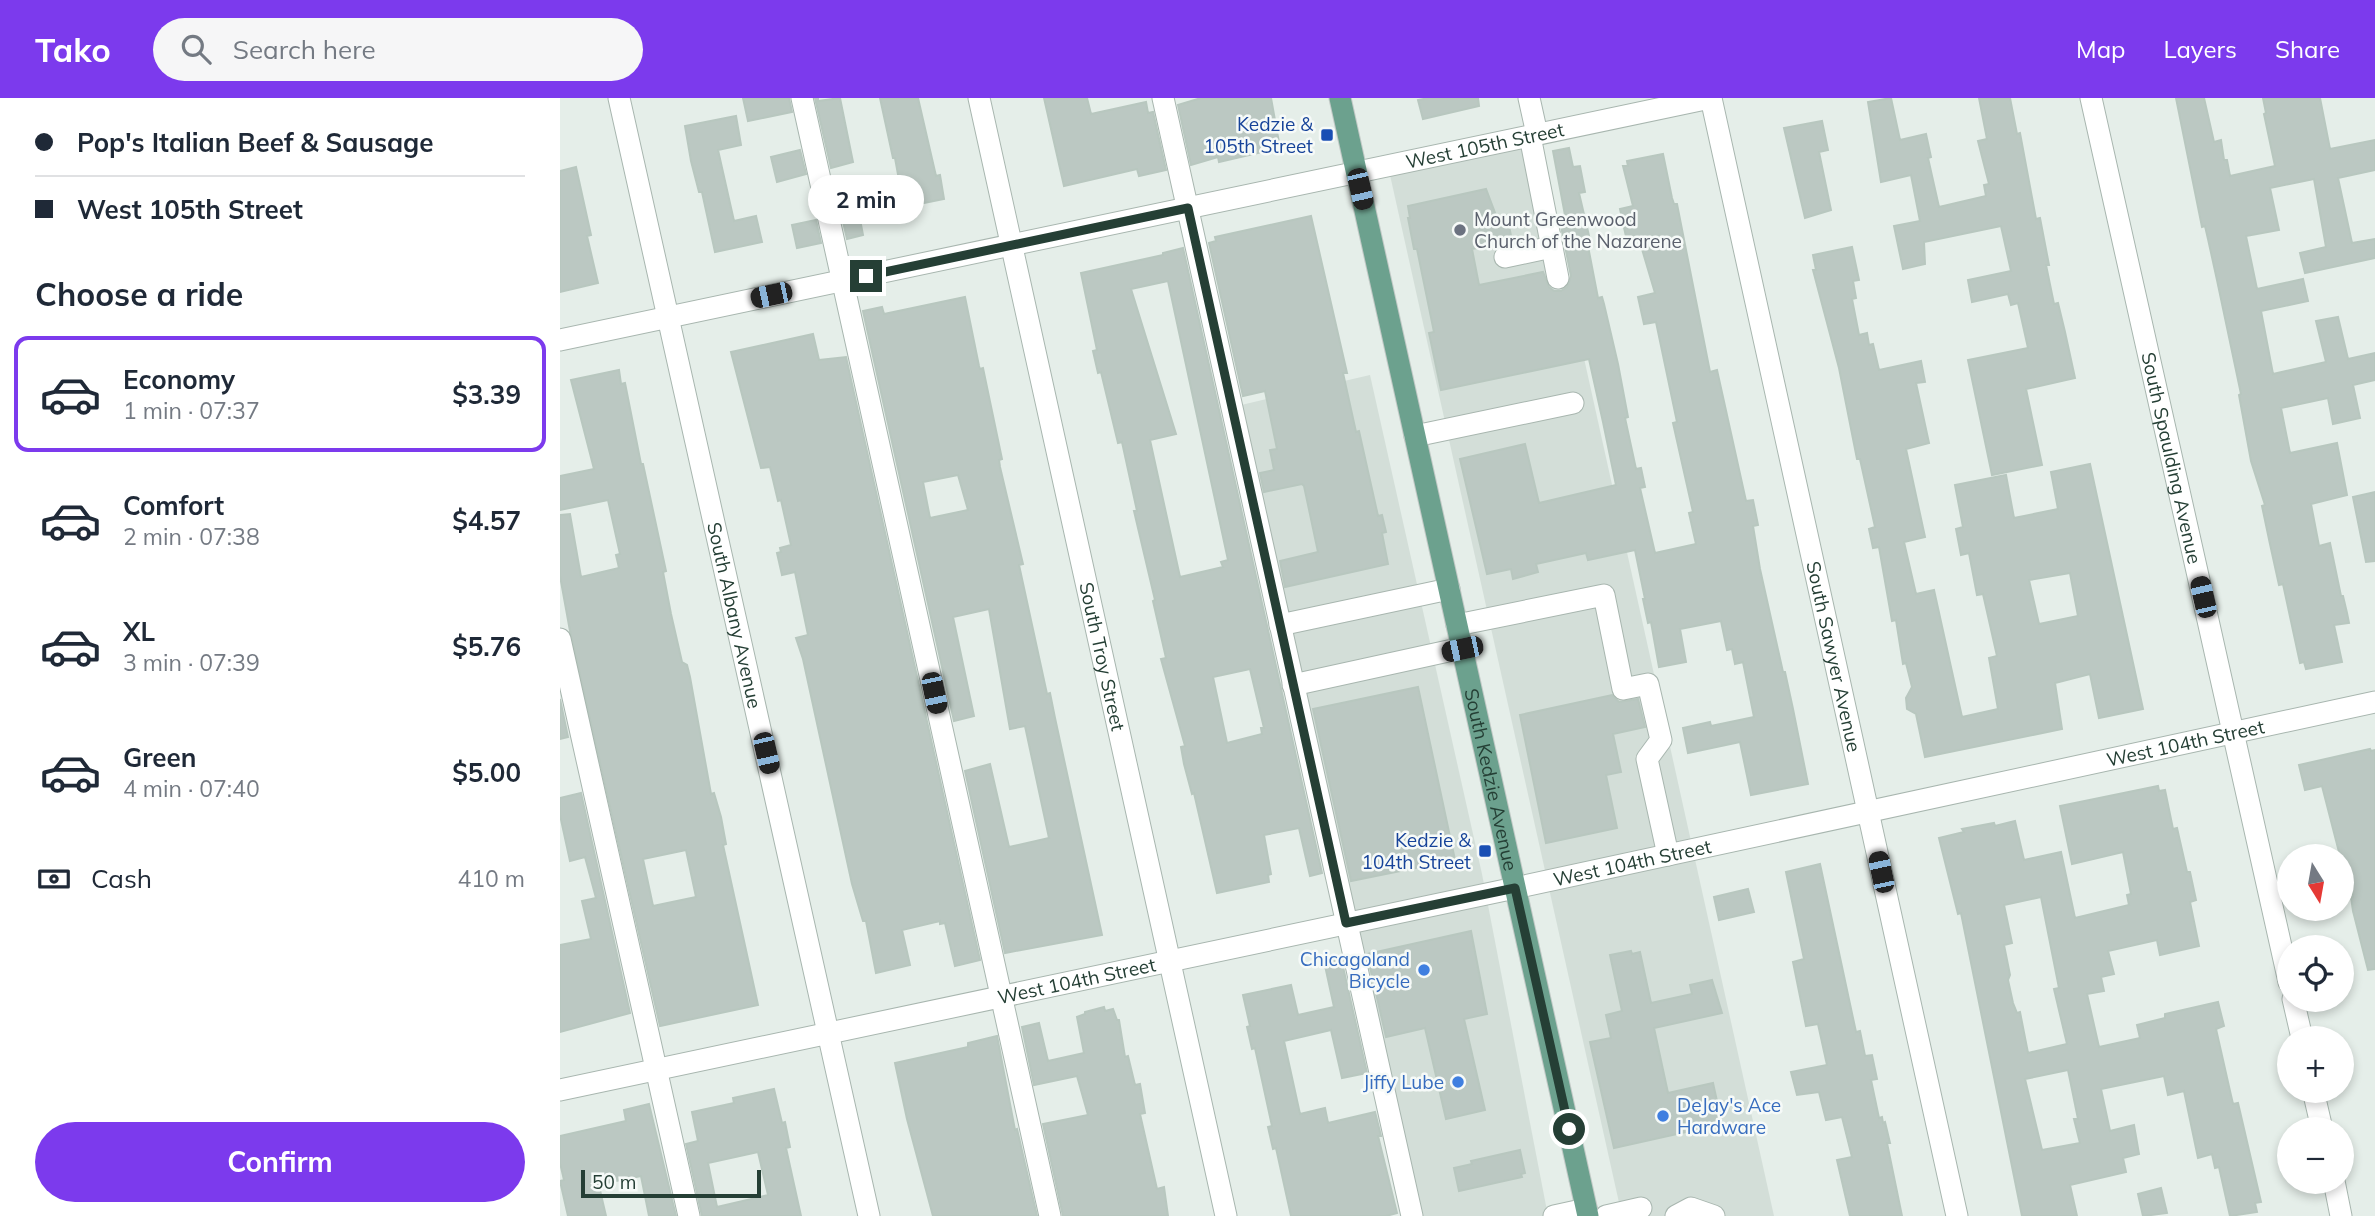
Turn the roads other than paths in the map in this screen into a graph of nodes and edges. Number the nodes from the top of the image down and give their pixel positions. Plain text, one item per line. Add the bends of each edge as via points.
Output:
1 (619, 98) edge
2 (802, 98) edge
3 (979, 98) edge
4 (1163, 98) edge
5 (1340, 98) edge
6 (1529, 98) edge
7 (1711, 98) edge
8 (2091, 98) edge
9 (1534, 135) junction
10 (1356, 173) junction
11 (1188, 208) junction
12 (1011, 245) junction
13 (1552, 247) junction
14 (1505, 257) dead end
15 (1558, 278) dead end
16 (843, 280) junction
17 (667, 317) junction
18 (560, 340) edge
19 (1573, 403) dead end
20 (1415, 436) junction
21 (1449, 589) junction
22 (1280, 625) junction
23 (1457, 625) junction
24 (560, 639) edge
25 (1462, 649) junction
26 (1293, 685) junction
27 (2375, 702) edge
28 (2233, 733) junction
29 (1868, 812) junction
30 (1668, 855) junction
31 (1515, 888) junction
32 (1346, 923) junction
33 (2278, 935) edge
34 (1170, 961) junction
35 (1001, 996) junction
36 (830, 1033) junction
37 (656, 1069) junction
38 (560, 1090) edge
39 (2337, 1194) edge
40 (1641, 1208) dead end
41 (1593, 1214) edge
42 (689, 1216) edge
43 (869, 1216) edge
44 (1050, 1216) edge
45 (1226, 1216) edge
46 (1412, 1216) edge
47 (1555, 1216) edge
48 (1676, 1216) edge
49 (1714, 1216) edge
50 (1957, 1216) edge
51 (2341, 1216) edge

1 - 17 street, South Albany Avenue
2 - 16 street
3 - 12 street, South Troy Street
4 - 11 street
5 - 10 main road, South Kedzie Avenue
6 - 9 street
7 - 9 street, West 105th Street
7 - 29 street, South Sawyer Avenue
8 - 28 street, South Spaulding Avenue
9 - 10 street, West 105th Street
9 - 13 street
10 - 11 street, West 105th Street
10 - 20 main road, South Kedzie Avenue
11 - 12 street, West 105th Street
11 - 22 street
12 - 16 street, West 105th Street
12 - 34 street, South Troy Street
13 - 14 street
13 - 15 street
16 - 17 street, West 105th Street
16 - 35 street
17 - 18 street, West 105th Street
17 - 36 street, South Albany Avenue
19 - 20 street
20 - 21 main road, South Kedzie Avenue
21 - 22 street
21 - 23 main road, South Kedzie Avenue
22 - 26 street
23 - 25 main road, South Kedzie Avenue
23 - 30 street via 1604,595 1623,689 1648,684 1661,740 1647,759
24 - 37 street
25 - 26 street
25 - 31 main road, South Kedzie Avenue
26 - 32 street
27 - 28 street, West 104th Street
28 - 29 street, West 104th Street
28 - 33 street, South Spaulding Avenue
29 - 30 street, West 104th Street
29 - 50 street, South Sawyer Avenue
30 - 31 street, West 104th Street
31 - 32 street, West 104th Street
31 - 41 main road, South Kedzie Avenue
32 - 34 street, West 104th Street
32 - 46 street
34 - 35 street, West 104th Street
34 - 45 street, South Troy Street
35 - 36 street, West 104th Street
35 - 44 street
36 - 37 street, West 104th Street
36 - 43 street, South Albany Avenue
37 - 38 street, West 104th Street
37 - 42 street
39 - 51 street
40 - 41 street
41 - 47 street
48 - 49 street via 1691,1208

